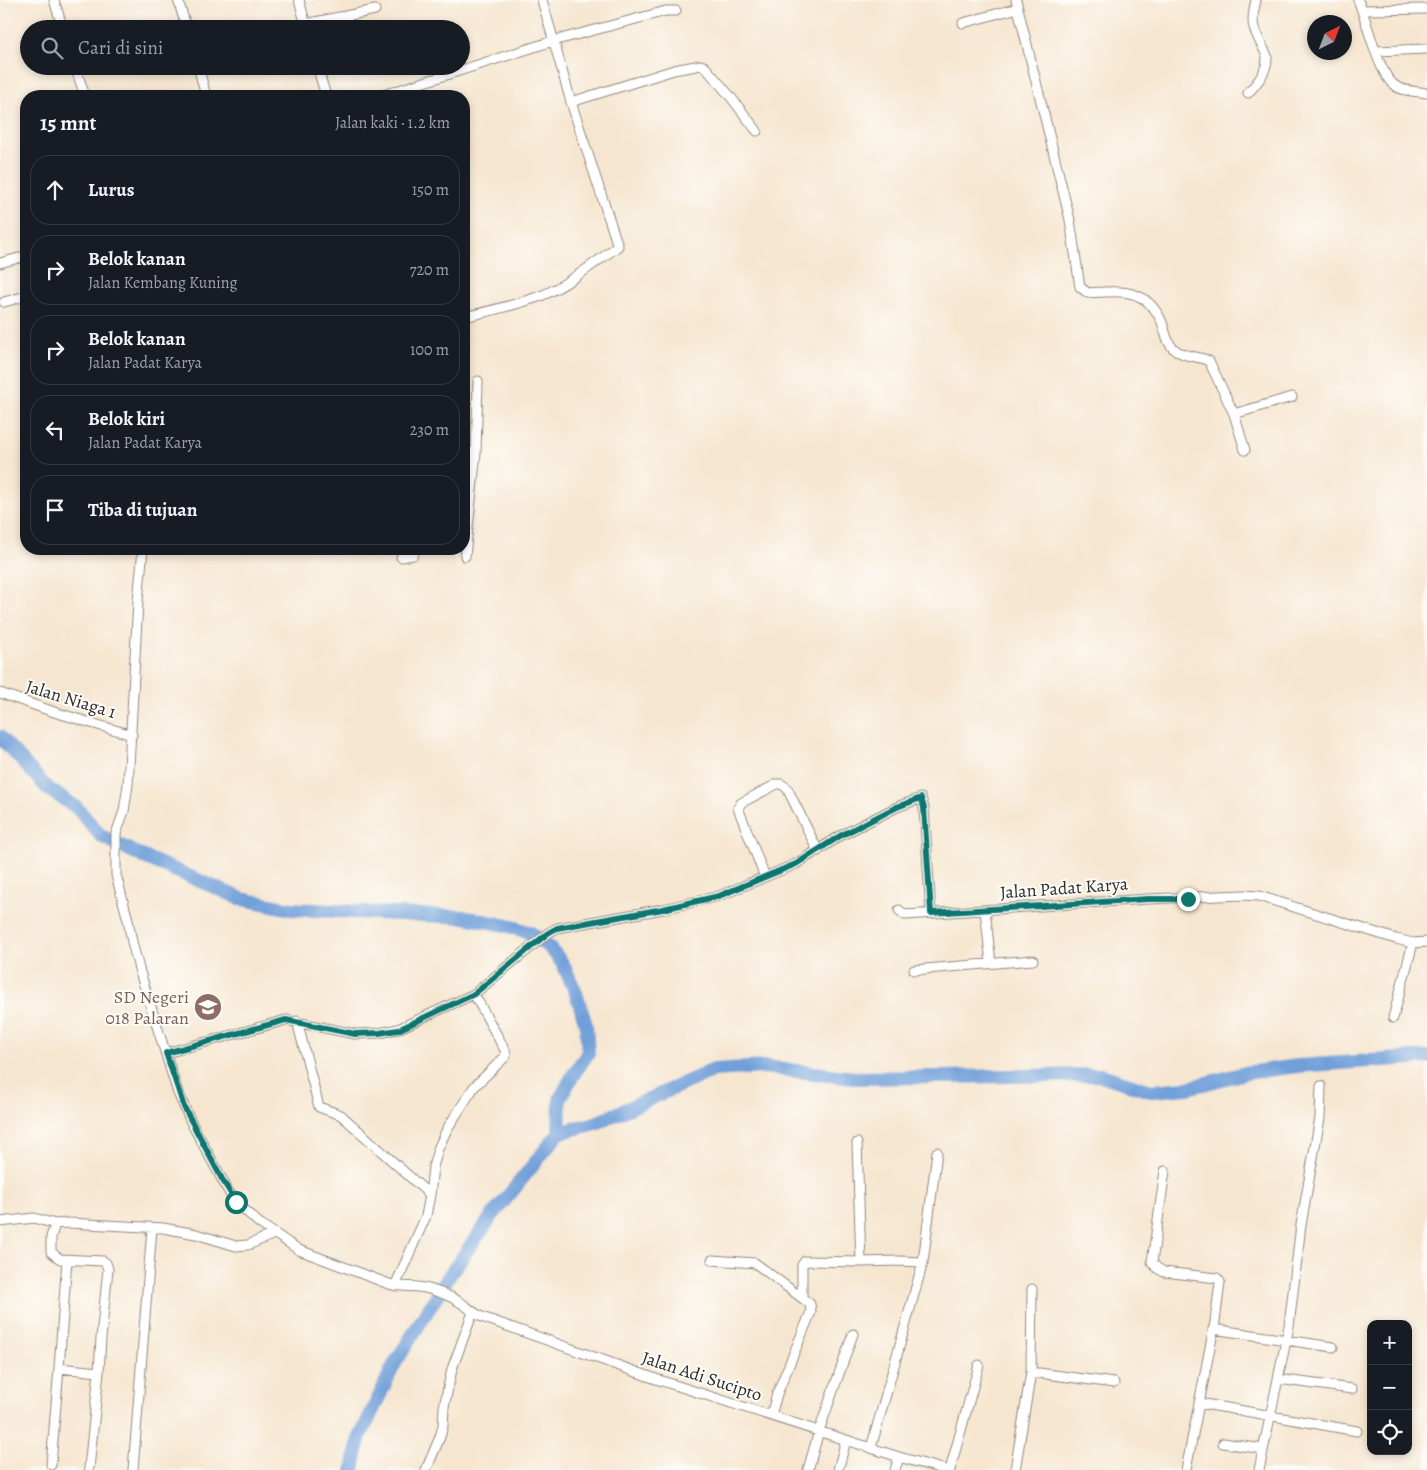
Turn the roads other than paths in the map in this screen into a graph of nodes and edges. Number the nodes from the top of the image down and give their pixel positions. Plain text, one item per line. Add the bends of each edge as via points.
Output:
1 (54, 0) edge
2 (178, 0) edge
3 (299, 0) edge
4 (542, 0) edge
5 (1256, 0) edge
6 (1358, 0) edge
7 (1017, 4) edge
8 (1427, 9) edge
9 (375, 10) dead end
10 (1362, 10) junction
11 (676, 11) dead end
12 (60, 20) edge
13 (184, 20) edge
14 (304, 20) edge
15 (332, 20) edge
16 (964, 24) dead end
17 (553, 42) junction
18 (1427, 49) edge
19 (1375, 51) junction
20 (470, 68) edge
21 (78, 75) edge
22 (200, 75) edge
23 (320, 75) edge
24 (447, 75) edge
25 (82, 90) edge
26 (204, 90) edge
27 (324, 90) edge
28 (399, 90) edge
29 (1248, 93) dead end
30 (1427, 93) edge
31 (570, 102) junction
32 (757, 131) dead end
33 (20, 258) edge
34 (0, 263) edge
35 (20, 298) edge
36 (4, 302) dead end
37 (470, 316) edge
38 (478, 381) dead end
39 (1292, 397) dead end
40 (1234, 414) junction
41 (1246, 450) dead end
42 (470, 452) edge
43 (476, 453) junction
44 (470, 509) edge
45 (142, 555) edge
46 (413, 555) edge
47 (401, 557) dead end
48 (0, 694) edge
49 (132, 735) junction
50 (818, 852) junction
51 (765, 877) junction
52 (899, 910) dead end
53 (986, 910) junction
54 (931, 913) junction
55 (1427, 942) edge
56 (1413, 943) junction
57 (1033, 960) dead end
58 (991, 962) junction
59 (914, 970) dead end
60 (474, 994) junction
61 (1393, 1018) dead end
62 (297, 1021) junction
63 (166, 1053) junction
64 (1322, 1086) dead end
65 (857, 1144) dead end
66 (937, 1152) dead end
67 (1165, 1171) dead end
68 (430, 1195) junction
69 (0, 1222) edge
70 (54, 1224) junction
71 (152, 1228) junction
72 (274, 1234) junction
73 (67, 1260) junction
74 (712, 1260) dead end
75 (861, 1262) junction
76 (924, 1262) junction
77 (395, 1286) junction
78 (1032, 1289) dead end
79 (802, 1296) junction
80 (473, 1312) junction
81 (1213, 1329) junction
82 (853, 1334) dead end
83 (1286, 1339) junction
84 (1333, 1347) dead end
85 (979, 1366) dead end
86 (59, 1368) junction
87 (99, 1372) junction
88 (1031, 1372) junction
89 (1278, 1379) junction
90 (1114, 1383) dead end
91 (1352, 1389) dead end
92 (1199, 1404) junction
93 (771, 1415) junction
94 (1271, 1416) junction
95 (819, 1431) junction
96 (1358, 1431) dead end
97 (846, 1440) junction
98 (1223, 1443) dead end
99 (871, 1448) junction
100 (1263, 1449) junction
101 (899, 1457) junction
102 (51, 1465) dead end
103 (89, 1468) dead end
104 (133, 1470) edge
105 (426, 1470) edge
106 (808, 1470) edge
107 (838, 1470) edge
108 (895, 1470) edge
109 (946, 1470) edge
110 (950, 1470) edge
111 (1015, 1470) edge
112 (1186, 1470) edge
113 (1259, 1470) edge

1 - 12 street
2 - 13 street
3 - 14 street
4 - 17 street
5 - 29 street via 1252,26 1268,61 1258,83
6 - 10 street
7 - 16 street
7 - 40 street via 1070,220 1080,287 1088,293 1130,292 1149,303 1172,347 1185,355 1209,361
8 - 10 street
9 - 15 street
10 - 19 street
11 - 17 street
17 - 20 street
17 - 31 street
18 - 19 street
19 - 30 street via 1393,85 1403,90
21 - 25 street
22 - 26 street
23 - 27 street
24 - 28 street
31 - 32 street via 674,70 701,65
31 - 37 street via 618,246 543,294
33 - 34 street
35 - 36 street
38 - 43 street
39 - 40 street
40 - 41 street
42 - 43 street
43 - 44 street
45 - 49 street, Jalan Adi Sucipto
46 - 47 street
48 - 49 street, Jalan Niaga 1
49 - 63 street, Jalan Adi Sucipto via 127,792 116,834 117,882 138,969
50 - 51 street
50 - 51 street via 787,788 777,784 741,803 738,808
50 - 54 street via 840,836 921,798
51 - 60 street via 719,896 565,926 548,933
52 - 54 street, Jalan Padat Karya via 905,915
53 - 54 street, Jalan Padat Karya
53 - 56 street, Jalan Padat Karya via 1148,899 1259,896
53 - 58 street
55 - 56 street, Jalan Padat Karya
56 - 61 street
57 - 58 street
58 - 59 street
60 - 62 street via 398,1030 379,1033 355,1034
60 - 68 street via 506,1056 474,1087 448,1128 433,1167
62 - 63 street via 273,1023
62 - 68 street via 317,1104 341,1116
63 - 72 street, Jalan Adi Sucipto via 184,1107 229,1192 246,1213
64 - 83 street via 1320,1118 1301,1225
65 - 75 street
66 - 76 street
67 - 81 street via 1152,1262 1164,1272 1219,1280
68 - 77 street via 426,1216
69 - 70 street via 34,1218
70 - 71 street
70 - 73 street via 51,1252 60,1260
71 - 72 street via 196,1234 236,1246 248,1245
71 - 104 street
72 - 77 street, Jalan Adi Sucipto via 299,1250
73 - 86 street
73 - 87 street via 102,1261 108,1269
74 - 79 street via 755,1263
75 - 76 street
75 - 79 street via 805,1261 802,1264
76 - 99 street
77 - 80 street, Jalan Adi Sucipto via 430,1289
78 - 88 street
79 - 93 street via 810,1304 811,1312
80 - 93 street, Jalan Adi Sucipto via 656,1379
80 - 105 street via 452,1368 443,1426
81 - 83 street
81 - 92 street
82 - 95 street
83 - 84 street
83 - 89 street
85 - 110 street
86 - 87 street
86 - 102 street
87 - 103 street
88 - 90 street
88 - 111 street
89 - 91 street
89 - 94 street
92 - 94 street
92 - 112 street
93 - 95 street, Jalan Adi Sucipto
94 - 96 street
94 - 100 street
95 - 97 street, Jalan Adi Sucipto
95 - 106 street
97 - 99 street, Jalan Adi Sucipto
97 - 107 street
98 - 100 street
99 - 101 street, Jalan Adi Sucipto
100 - 113 street
101 - 108 street
101 - 109 street, Jalan Adi Sucipto

